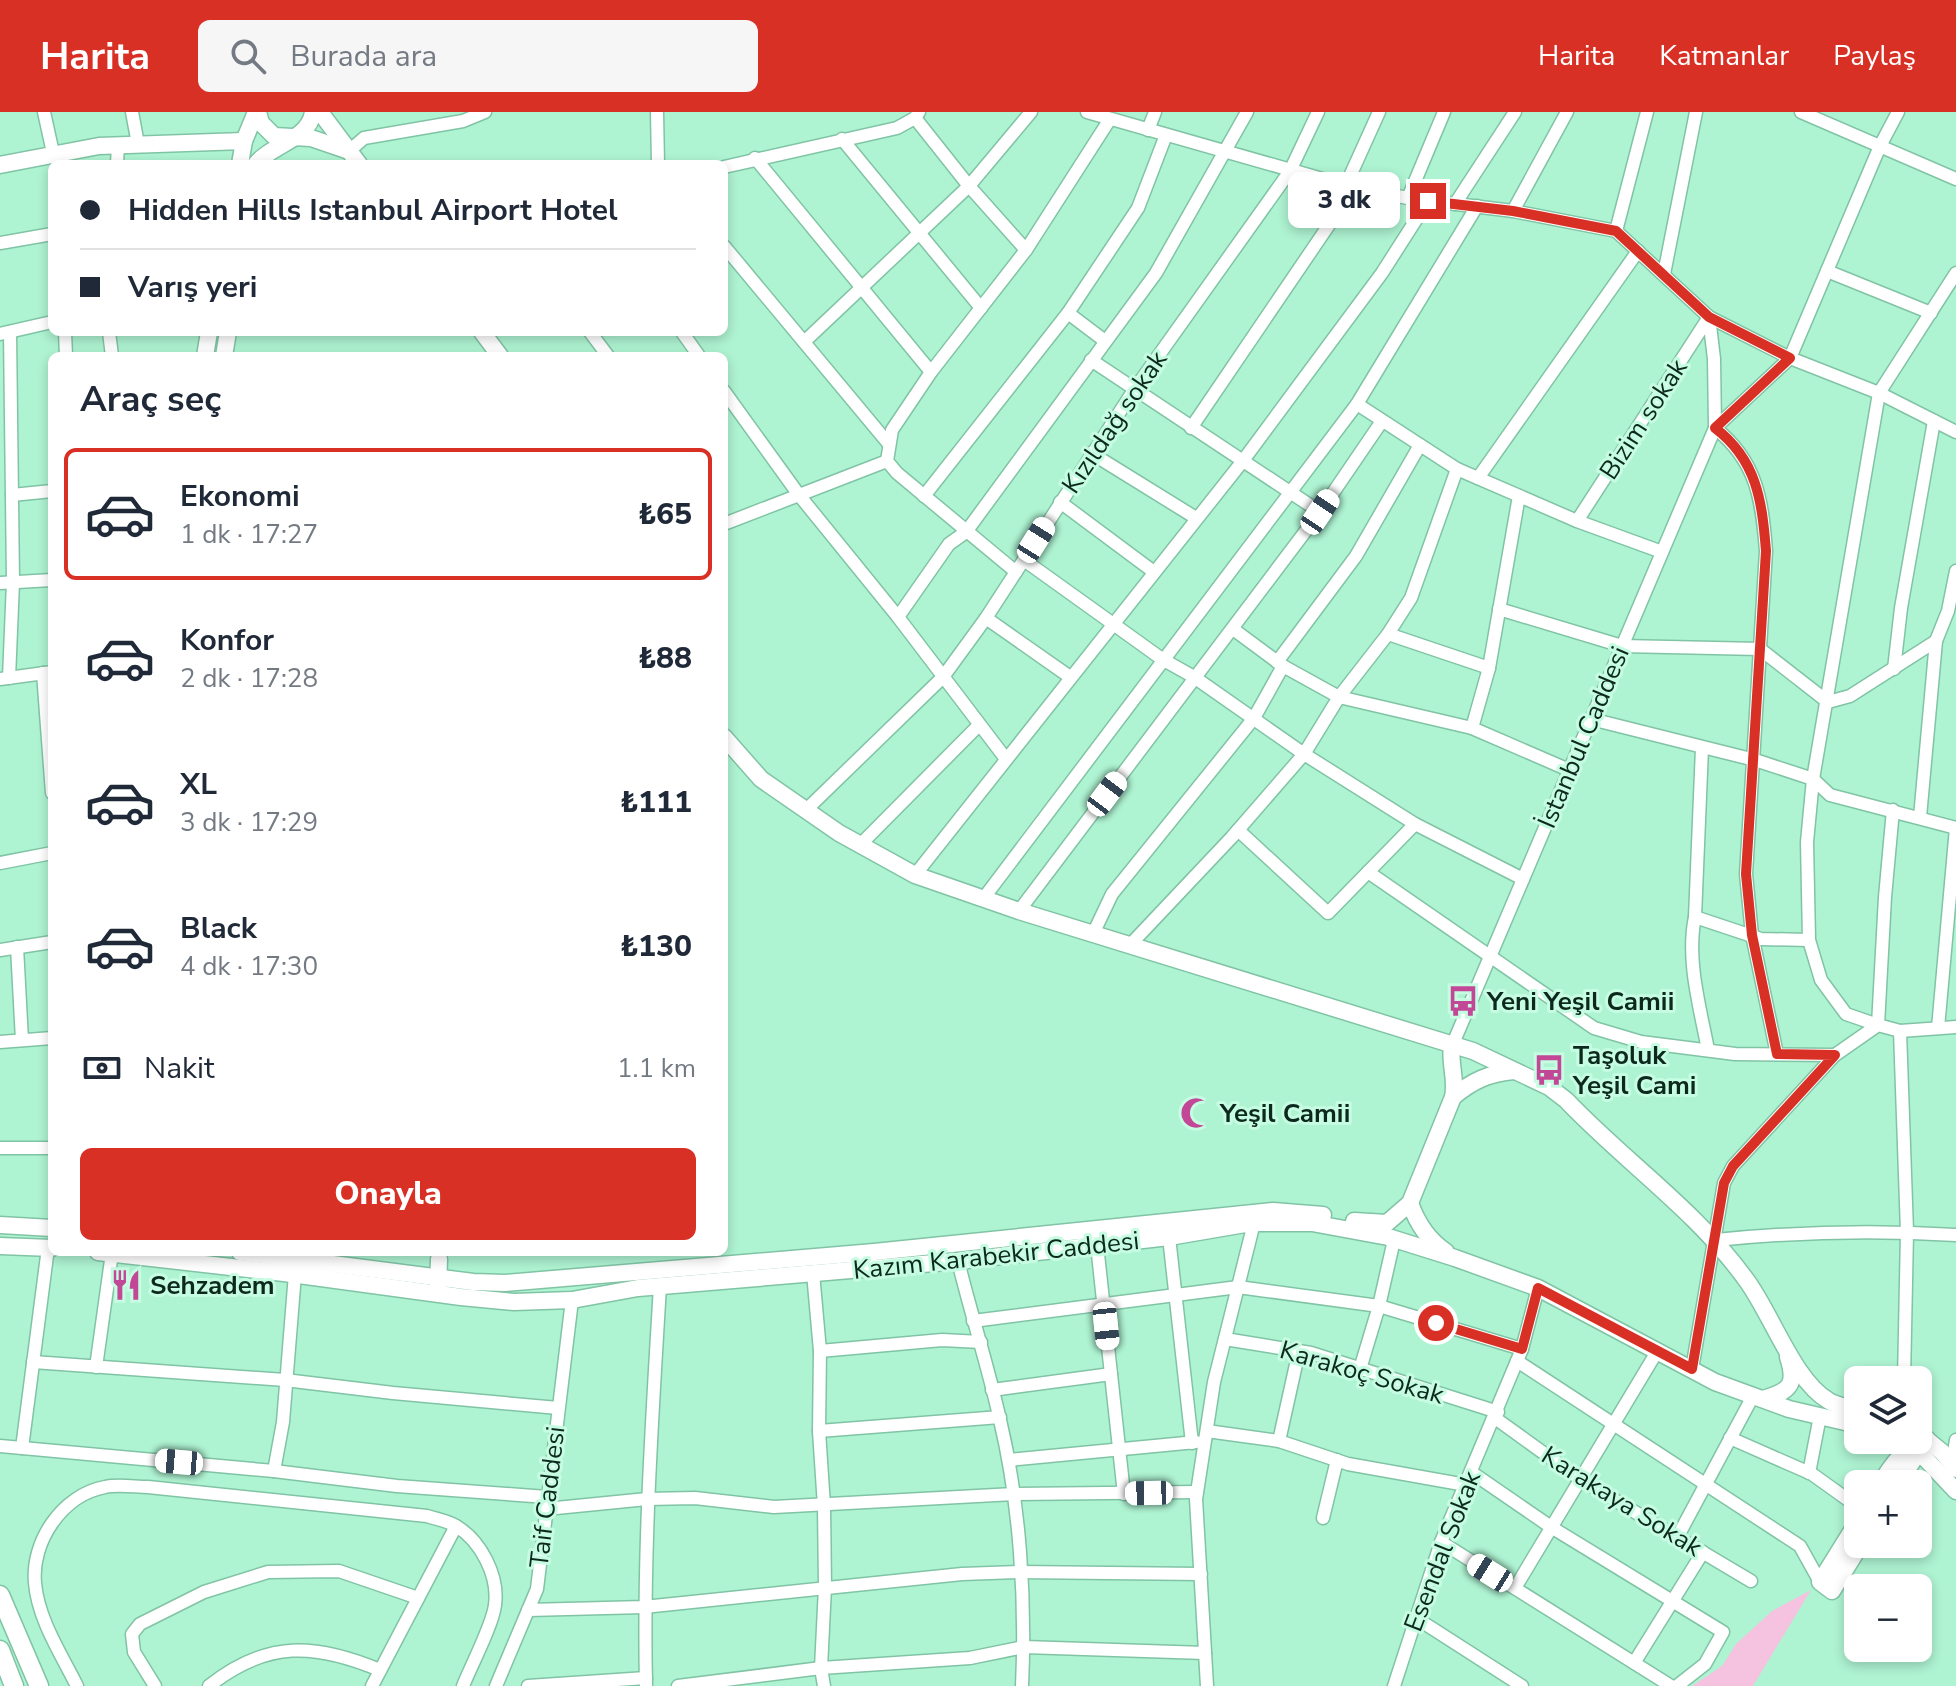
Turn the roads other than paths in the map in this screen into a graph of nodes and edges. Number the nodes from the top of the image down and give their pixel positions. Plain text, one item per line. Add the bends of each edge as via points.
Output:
1 (44, 112) edge
2 (132, 112) edge
3 (257, 112) edge
4 (313, 112) edge
5 (320, 112) edge
6 (485, 112) edge
7 (657, 112) edge
8 (1031, 112) edge
9 (1087, 112) edge
10 (1155, 112) edge
11 (1247, 112) edge
12 (1318, 112) edge
13 (1379, 112) edge
14 (1444, 112) edge
15 (1515, 112) edge
16 (1567, 112) edge
17 (1647, 112) edge
18 (1696, 112) edge
19 (1801, 112) edge
20 (1837, 112) edge
21 (1898, 112) edge
22 (917, 115) edge
23 (461, 117) edge
24 (1110, 119) junction
25 (1830, 125) junction
26 (1148, 130) junction
27 (1166, 135) junction
28 (293, 137) junction
29 (842, 139) junction
30 (244, 141) junction
31 (138, 144) junction
32 (118, 145) junction
33 (1880, 146) junction
34 (53, 153) junction
35 (1226, 153) junction
36 (354, 157) edge
37 (755, 158) junction
38 (117, 160) edge
39 (241, 160) edge
40 (259, 160) edge
41 (658, 160) edge
42 (0, 165) edge
43 (728, 166) edge
44 (1290, 171) junction
45 (1956, 179) edge
46 (969, 186) junction
47 (1350, 187) junction
48 (1408, 198) junction
49 (1428, 201) junction
50 (1455, 204) junction
51 (1477, 206) junction
52 (1513, 211) junction
53 (1616, 231) junction
54 (920, 234) junction
55 (48, 235) edge
56 (0, 243) edge
57 (1026, 250) junction
58 (728, 251) edge
59 (1638, 251) junction
60 (1827, 271) junction
61 (1956, 273) edge
62 (1664, 274) junction
63 (862, 288) junction
64 (981, 308) junction
65 (1068, 313) junction
66 (1931, 313) junction
67 (1709, 317) junction
68 (48, 323) edge
69 (5, 333) edge
70 (1105, 341) junction
71 (804, 342) junction
72 (1790, 358) junction
73 (1091, 360) junction
74 (931, 372) junction
75 (1134, 390) junction
76 (1879, 393) junction
77 (728, 397) edge
78 (1357, 404) junction
79 (1382, 421) junction
80 (1934, 421) junction
81 (1191, 428) junction
82 (1715, 428) junction
83 (1956, 432) edge
84 (888, 443) junction
85 (1420, 445) junction
86 (1091, 453) junction
87 (887, 461) junction
88 (1242, 462) junction
89 (1457, 469) junction
90 (1478, 478) junction
91 (48, 491) edge
92 (1289, 492) junction
93 (12, 495) junction
94 (799, 495) junction
95 (924, 496) junction
96 (1519, 496) junction
97 (1060, 502) junction
98 (1320, 512) junction
99 (1196, 518) junction
100 (728, 521) edge
101 (1577, 521) junction
102 (966, 532) junction
103 (1662, 552) junction
104 (1024, 560) junction
105 (1956, 571) edge
106 (1016, 572) junction
107 (1154, 572) junction
108 (48, 580) edge
109 (6, 582) edge
110 (1499, 609) junction
111 (898, 617) junction
112 (986, 618) junction
113 (1112, 623) junction
114 (1233, 629) junction
115 (1388, 634) junction
116 (1936, 641) junction
117 (1622, 646) junction
118 (1760, 649) junction
119 (1162, 659) junction
120 (1280, 664) junction
121 (1489, 668) junction
122 (1894, 669) junction
123 (48, 672) edge
124 (943, 677) junction
125 (1070, 677) junction
126 (1194, 677) junction
127 (4, 678) edge
128 (1339, 697) junction
129 (1828, 702) junction
130 (1254, 718) junction
131 (1591, 719) junction
132 (979, 725) junction
133 (1472, 728) junction
134 (728, 742) edge
135 (1702, 748) junction
136 (1304, 754) junction
137 (1006, 759) junction
138 (1755, 760) junction
139 (1569, 770) junction
140 (1813, 779) junction
141 (806, 810) junction
142 (1893, 810) junction
143 (1920, 817) junction
144 (1415, 824) junction
145 (1956, 828) edge
146 (1238, 830) junction
147 (860, 845) junction
148 (48, 854) edge
149 (0, 863) edge
150 (1368, 872) junction
151 (915, 875) junction
152 (1523, 879) junction
153 (1953, 896) edge
154 (983, 899) junction
155 (1019, 911) junction
156 (1695, 917) junction
157 (1093, 934) junction
158 (1752, 935) junction
159 (1809, 940) junction
160 (48, 943) edge
161 (1130, 945) junction
162 (17, 947) junction
163 (0, 950) edge
164 (1490, 957) junction
165 (1878, 1025) junction
166 (1956, 1027) edge
167 (1938, 1028) junction
168 (1900, 1031) junction
169 (48, 1038) edge
170 (22, 1040) junction
171 (0, 1042) edge
172 (1452, 1046) junction
173 (1708, 1050) junction
174 (1777, 1054) junction
175 (1835, 1055) junction
176 (1515, 1070) junction
177 (1453, 1097) junction
178 (0, 1148) edge
179 (48, 1148) edge
180 (1410, 1203) junction
181 (1254, 1223) junction
182 (0, 1225) edge
183 (48, 1228) edge
184 (1907, 1232) junction
185 (1956, 1235) edge
186 (1169, 1237) junction
187 (1394, 1240) junction
188 (1716, 1240) junction
189 (1097, 1245) junction
190 (0, 1246) edge
191 (48, 1248) edge
192 (49, 1256) edge
193 (105, 1256) edge
194 (132, 1256) edge
195 (266, 1256) edge
196 (439, 1256) edge
197 (1455, 1258) junction
198 (958, 1261) junction
199 (813, 1273) junction
200 (295, 1274) junction
201 (433, 1282) junction
202 (660, 1286) junction
203 (1238, 1287) junction
204 (1538, 1288) junction
205 (1175, 1296) junction
206 (572, 1300) junction
207 (1103, 1303) junction
208 (1379, 1306) junction
209 (973, 1321) junction
210 (1225, 1339) junction
211 (981, 1342) junction
212 (1785, 1348) junction
213 (1658, 1350) junction
214 (820, 1351) junction
215 (1299, 1351) junction
216 (1519, 1355) junction
217 (33, 1362) junction
218 (1904, 1366) edge
219 (96, 1367) junction
220 (1360, 1369) junction
221 (1692, 1369) junction
222 (1111, 1374) junction
223 (285, 1380) junction
224 (992, 1390) junction
225 (1758, 1397) junction
226 (1844, 1406) edge
227 (558, 1408) junction
228 (1496, 1415) junction
229 (1820, 1416) junction
230 (1000, 1417) junction
231 (1844, 1422) edge
232 (1616, 1425) junction
233 (819, 1431) junction
234 (1201, 1438) junction
235 (1730, 1438) junction
236 (1956, 1440) edge
237 (1279, 1441) junction
238 (0, 1446) edge
239 (22, 1448) junction
240 (1121, 1449) junction
241 (1932, 1452) edge
242 (1902, 1454) edge
243 (1925, 1454) edge
244 (1009, 1460) junction
245 (1337, 1460) junction
246 (1954, 1466) edge
247 (1889, 1470) edge
248 (274, 1471) junction
249 (1471, 1472) junction
250 (1809, 1473) junction
251 (1581, 1480) junction
252 (1466, 1485) junction
253 (1705, 1486) junction
254 (1956, 1491) edge
255 (1197, 1492) junction
256 (1014, 1494) junction
257 (1124, 1494) junction
258 (1844, 1497) edge
259 (647, 1499) junction
260 (546, 1503) junction
261 (824, 1506) junction
262 (1323, 1518) dead end
263 (456, 1526) junction
264 (1551, 1527) junction
265 (1678, 1536) junction
266 (1441, 1542) junction
267 (1844, 1549) edge
268 (1703, 1552) junction
269 (1849, 1558) edge
270 (1019, 1572) junction
271 (1201, 1574) junction
272 (1751, 1581) dead end
273 (1826, 1586) junction
274 (825, 1587) junction
275 (1515, 1588) junction
276 (0, 1595) edge
277 (418, 1598) junction
278 (1670, 1601) junction
279 (644, 1607) junction
280 (528, 1610) junction
281 (1416, 1618) junction
282 (15, 1625) junction
283 (1024, 1647) junction
284 (0, 1650) edge
285 (1205, 1653) junction
286 (1634, 1663) junction
287 (821, 1668) junction
288 (380, 1670) junction
289 (646, 1682) edge
290 (14, 1686) edge
291 (39, 1686) edge
292 (54, 1686) edge
293 (77, 1686) edge
294 (155, 1686) edge
295 (209, 1686) edge
296 (372, 1686) edge
297 (463, 1686) edge
298 (496, 1686) edge
299 (528, 1686) edge
300 (537, 1686) edge
301 (678, 1686) edge
302 (824, 1686) edge
303 (1022, 1686) edge
304 (1207, 1686) edge
305 (1394, 1686) edge
306 (1522, 1686) edge
307 (1671, 1686) edge
308 (1677, 1686) edge

1 - 34 street
2 - 31 street
3 - 28 main road via 266,131
3 - 30 main road
4 - 28 main road via 308,126
5 - 36 main road
6 - 23 street
7 - 41 street
8 - 46 street
9 - 24 street
10 - 26 street
11 - 35 street
12 - 44 street, Kızıldağ sokak
13 - 47 street
14 - 48 street
15 - 50 street
16 - 52 street
17 - 53 street
18 - 62 street
19 - 25 street
20 - 25 street
21 - 33 street
22 - 29 street via 897,128
22 - 46 street
23 - 36 street via 364,138
24 - 26 street
24 - 57 street
25 - 33 street
26 - 27 street
27 - 35 street
27 - 65 street via 1138,208
28 - 36 main road via 325,141
28 - 40 main road
29 - 37 street
29 - 54 street
30 - 31 main road
30 - 39 main road
31 - 32 main road
32 - 34 main road
32 - 38 street
33 - 45 street
33 - 60 street
34 - 42 main road
35 - 44 street
35 - 70 street via 1156,273
37 - 43 street
37 - 63 street
44 - 47 street
44 - 75 street, Kızıldağ sokak
46 - 54 street
46 - 57 street
47 - 48 street
47 - 81 street
48 - 49 street
49 - 50 street
49 - 88 street via 1382,273
50 - 51 street
51 - 52 street
51 - 78 street
52 - 53 street
53 - 59 street
54 - 63 street
54 - 64 street
55 - 56 street
57 - 64 street
58 - 71 street
59 - 62 street
59 - 90 street
60 - 66 street
60 - 72 street
61 - 66 street
62 - 67 street
63 - 71 street
63 - 74 street
64 - 74 street
65 - 70 street
65 - 95 street
66 - 76 street
67 - 72 street
67 - 82 street
67 - 101 street, Bizim sokak
68 - 69 street
69 - 93 street
70 - 73 street
71 - 84 street
72 - 76 street
72 - 82 street
73 - 75 street
73 - 102 street
74 - 84 street
75 - 81 street
75 - 86 street, Kızıldağ sokak
76 - 80 street
76 - 129 street
77 - 94 street
78 - 79 street
78 - 92 street
79 - 85 street
79 - 98 street
80 - 83 street
80 - 122 street
81 - 88 street
82 - 103 street, İstanbul Caddesi
82 - 118 street via 1734,442 1762,504 1766,551
84 - 87 street
85 - 89 street
85 - 120 street via 1356,556
86 - 97 street, Kızıldağ sokak
86 - 99 street
87 - 94 street
87 - 95 street
88 - 92 street
88 - 99 street
89 - 90 street
89 - 115 street via 1411,598
90 - 96 street
91 - 93 street
92 - 98 street
92 - 119 street
93 - 109 street
94 - 100 street
94 - 111 street
95 - 102 street
96 - 101 street
96 - 110 street
97 - 104 street, Kızıldağ sokak
97 - 107 street
98 - 114 street
99 - 107 street
101 - 103 street
102 - 106 street
102 - 111 street via 949,544
103 - 117 street, İstanbul Caddesi
104 - 106 street, Kızıldağ sokak
104 - 113 street
105 - 116 street
106 - 112 street, Kızıldağ sokak
107 - 113 street
108 - 109 street
109 - 127 street
110 - 117 street
110 - 121 street
111 - 124 street
112 - 124 street, Kızıldağ sokak
112 - 125 street
113 - 119 street
113 - 125 street
114 - 120 street
114 - 126 street
115 - 121 street
115 - 128 street
116 - 122 street
116 - 143 street
117 - 118 street
117 - 131 street, İstanbul Caddesi
118 - 129 street
118 - 138 street
119 - 126 street
119 - 154 street
120 - 128 street
120 - 130 street
121 - 133 street
122 - 129 street via 1850,696
123 - 127 street
124 - 132 street
124 - 141 street, Kızıldağ sokak
125 - 137 street
126 - 130 street
126 - 155 street
128 - 133 street
128 - 136 street
129 - 140 street
130 - 136 street
130 - 157 street via 1112,894
131 - 135 street
131 - 139 street, İstanbul Caddesi
132 - 137 street
132 - 147 street
133 - 139 street
134 - 141 main road via 761,779
135 - 138 street
135 - 156 street
136 - 144 street
136 - 146 street
137 - 151 street
138 - 140 street
138 - 158 street via 1746,874
139 - 152 street, İstanbul Caddesi
140 - 142 street via 1830,795
140 - 159 street via 1807,842
141 - 147 main road
142 - 143 street
142 - 165 street
143 - 145 street
144 - 150 street
144 - 152 street
145 - 153 street
146 - 150 street via 1328,913
146 - 161 street
147 - 151 main road
148 - 149 street
150 - 164 street
151 - 154 main road
152 - 164 street, İstanbul Caddesi
153 - 167 street
154 - 155 main road
155 - 157 main road
156 - 158 street
156 - 173 street via 1693,964
157 - 161 main road
158 - 159 street
158 - 174 street
159 - 165 street via 1821,980 1846,1014
160 - 162 street
161 - 172 main road
162 - 163 street
162 - 170 street
164 - 172 street, İstanbul Caddesi
164 - 173 street via 1594,1028 1641,1042
165 - 168 street
165 - 175 street
166 - 167 street
167 - 168 street
168 - 184 street
169 - 170 street
170 - 171 street
172 - 176 main road
172 - 177 main road
173 - 174 street
174 - 175 street
175 - 188 street via 1733,1166 1724,1183
176 - 177 main road via 1482,1077
176 - 188 main road via 1566,1100
177 - 180 main road
178 - 179 street
180 - 197 main road via 1417,1223
180 - 201 main road, Kazım Karabekir Caddesi via 1387,1223 1273,1211 534,1282
181 - 186 main road, Kazım Karabekir Caddesi
181 - 187 main road, Kazım Karabekir Caddesi via 1312,1223
181 - 203 street
182 - 183 main road
184 - 185 street
184 - 188 street
184 - 218 street
186 - 189 main road, Kazım Karabekir Caddesi
186 - 205 street
187 - 197 main road, Kazım Karabekir Caddesi
187 - 208 street
188 - 212 main road via 1749,1284
188 - 221 street
189 - 198 main road, Kazım Karabekir Caddesi
189 - 207 street
190 - 191 main road
192 - 217 street
193 - 219 street
194 - 200 main road, Kazım Karabekir Caddesi
195 - 201 main road, Kazım Karabekir Caddesi
196 - 201 main road
197 - 204 main road, Kazım Karabekir Caddesi
198 - 199 main road, Kazım Karabekir Caddesi
198 - 209 street
199 - 202 main road, Kazım Karabekir Caddesi
199 - 214 street
200 - 201 main road, Kazım Karabekir Caddesi
200 - 223 street
201 - 206 main road, Kazım Karabekir Caddesi via 514,1302
202 - 206 main road, Kazım Karabekir Caddesi
202 - 259 street
203 - 205 street
203 - 208 street
203 - 210 street
204 - 213 main road, Kazım Karabekir Caddesi
204 - 216 street, Esendal Sokak
205 - 207 street
205 - 234 street
206 - 227 street, Taif Caddesi
207 - 209 street
207 - 222 street
208 - 216 street
208 - 220 street
209 - 211 street
210 - 215 street, Karakoç Sokak
210 - 234 street
211 - 214 street via 942,1340
211 - 224 street
212 - 225 main road via 1792,1369 1789,1387
212 - 226 main road via 1815,1392
213 - 221 main road, Kazım Karabekir Caddesi
213 - 232 street
214 - 233 street
215 - 220 street, Karakoç Sokak
215 - 237 street
216 - 228 street, Esendal Sokak
216 - 232 street
217 - 219 street
217 - 239 street
219 - 223 street
220 - 228 street, Karakoç Sokak
221 - 225 main road, Kazım Karabekir Caddesi
222 - 224 street
222 - 240 street
223 - 227 street
223 - 248 street
224 - 230 street
225 - 229 main road, Kazım Karabekir Caddesi
225 - 235 street
227 - 260 street, Taif Caddesi
228 - 249 street, Esendal Sokak
228 - 251 street, Karakaya Sokak
229 - 231 main road, Kazım Karabekir Caddesi
229 - 250 street
230 - 233 street
230 - 244 street
232 - 251 street
232 - 253 street
233 - 261 street
234 - 237 street
234 - 240 street
234 - 255 street
235 - 250 street
235 - 253 street
236 - 246 street
237 - 245 street
238 - 239 street
239 - 248 street
240 - 244 street
240 - 257 street
241 - 246 main road
242 - 247 main road
243 - 254 main road
244 - 256 street
245 - 252 street
245 - 262 street
248 - 260 street
249 - 252 street, Esendal Sokak
249 - 264 street
250 - 258 street
251 - 264 street
251 - 265 street, Karakaya Sokak
252 - 266 street, Esendal Sokak
253 - 265 street
253 - 273 street via 1800,1546
255 - 257 street
255 - 271 street
256 - 257 street
256 - 261 street
256 - 270 street
259 - 260 street
259 - 261 street
259 - 279 street
260 - 280 street, Taif Caddesi via 537,1589
261 - 274 street
263 - 277 street
263 - 293 street via 427,1516 104,1487 56,1516 36,1551 35,1584 46,1623
263 - 297 street via 477,1544 495,1587 495,1607
264 - 275 street
264 - 278 street
265 - 268 street, Karakaya Sokak
266 - 275 street
266 - 281 street, Esendal Sokak
267 - 273 main road
268 - 272 street, Karakaya Sokak
268 - 278 street
269 - 273 main road
270 - 271 street
270 - 274 street
270 - 283 street
271 - 285 street
274 - 279 street
274 - 287 street
275 - 286 street
276 - 282 highway
277 - 288 street
277 - 294 street via 339,1571 268,1572 204,1592 140,1624 132,1634 134,1652
278 - 286 street
278 - 308 street via 1723,1632 1705,1664
279 - 280 street
279 - 289 street
280 - 298 street, Taif Caddesi
281 - 305 street, Esendal Sokak
281 - 306 street
282 - 291 highway
282 - 292 highway
283 - 285 street
283 - 287 street via 970,1658
283 - 303 street
284 - 290 highway
285 - 304 street
286 - 307 street
287 - 301 street
287 - 302 street
288 - 295 street via 343,1654 292,1651 265,1654
288 - 296 street
289 - 300 street
299 - 300 street

